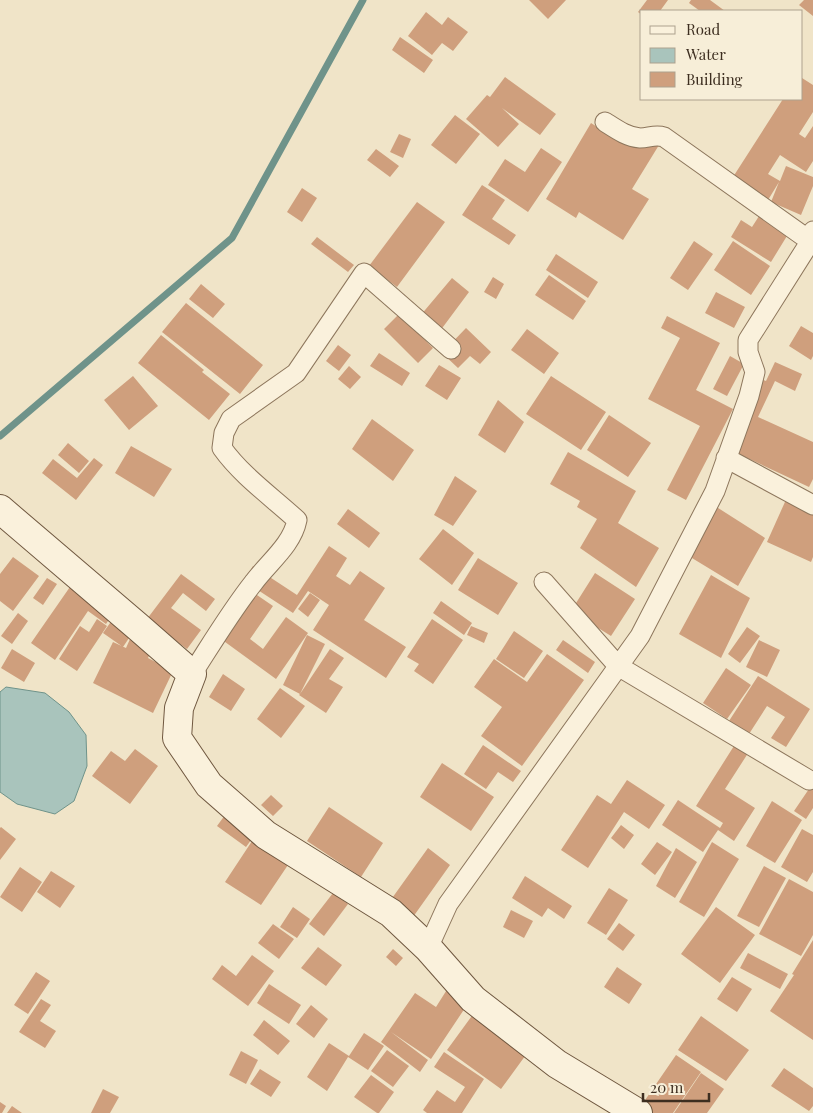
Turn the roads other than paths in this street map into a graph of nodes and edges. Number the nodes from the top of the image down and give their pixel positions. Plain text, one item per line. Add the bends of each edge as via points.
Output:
1 (605, 122) dead end
2 (812, 239) edge
3 (451, 349) dead end
4 (726, 458) junction
5 (813, 505) edge
6 (0, 509) edge
7 (544, 582) dead end
8 (618, 666) junction
9 (192, 674) junction
10 (809, 780) dead end
11 (428, 948) junction
12 (638, 1113) edge

1 - 2 street via 626,135 640,138 658,135 664,138
2 - 4 street via 748,340 748,352 756,372
3 - 9 street via 364,273 296,373 231,419 224,432 222,448 298,520 294,533 248,589
4 - 5 street
4 - 8 street via 714,491 640,636
6 - 9 main road
7 - 8 street
8 - 10 street
8 - 11 street via 448,904
9 - 11 main road via 179,708 178,738 209,785 266,835 391,913
11 - 12 main road via 473,999 488,1011 557,1064

